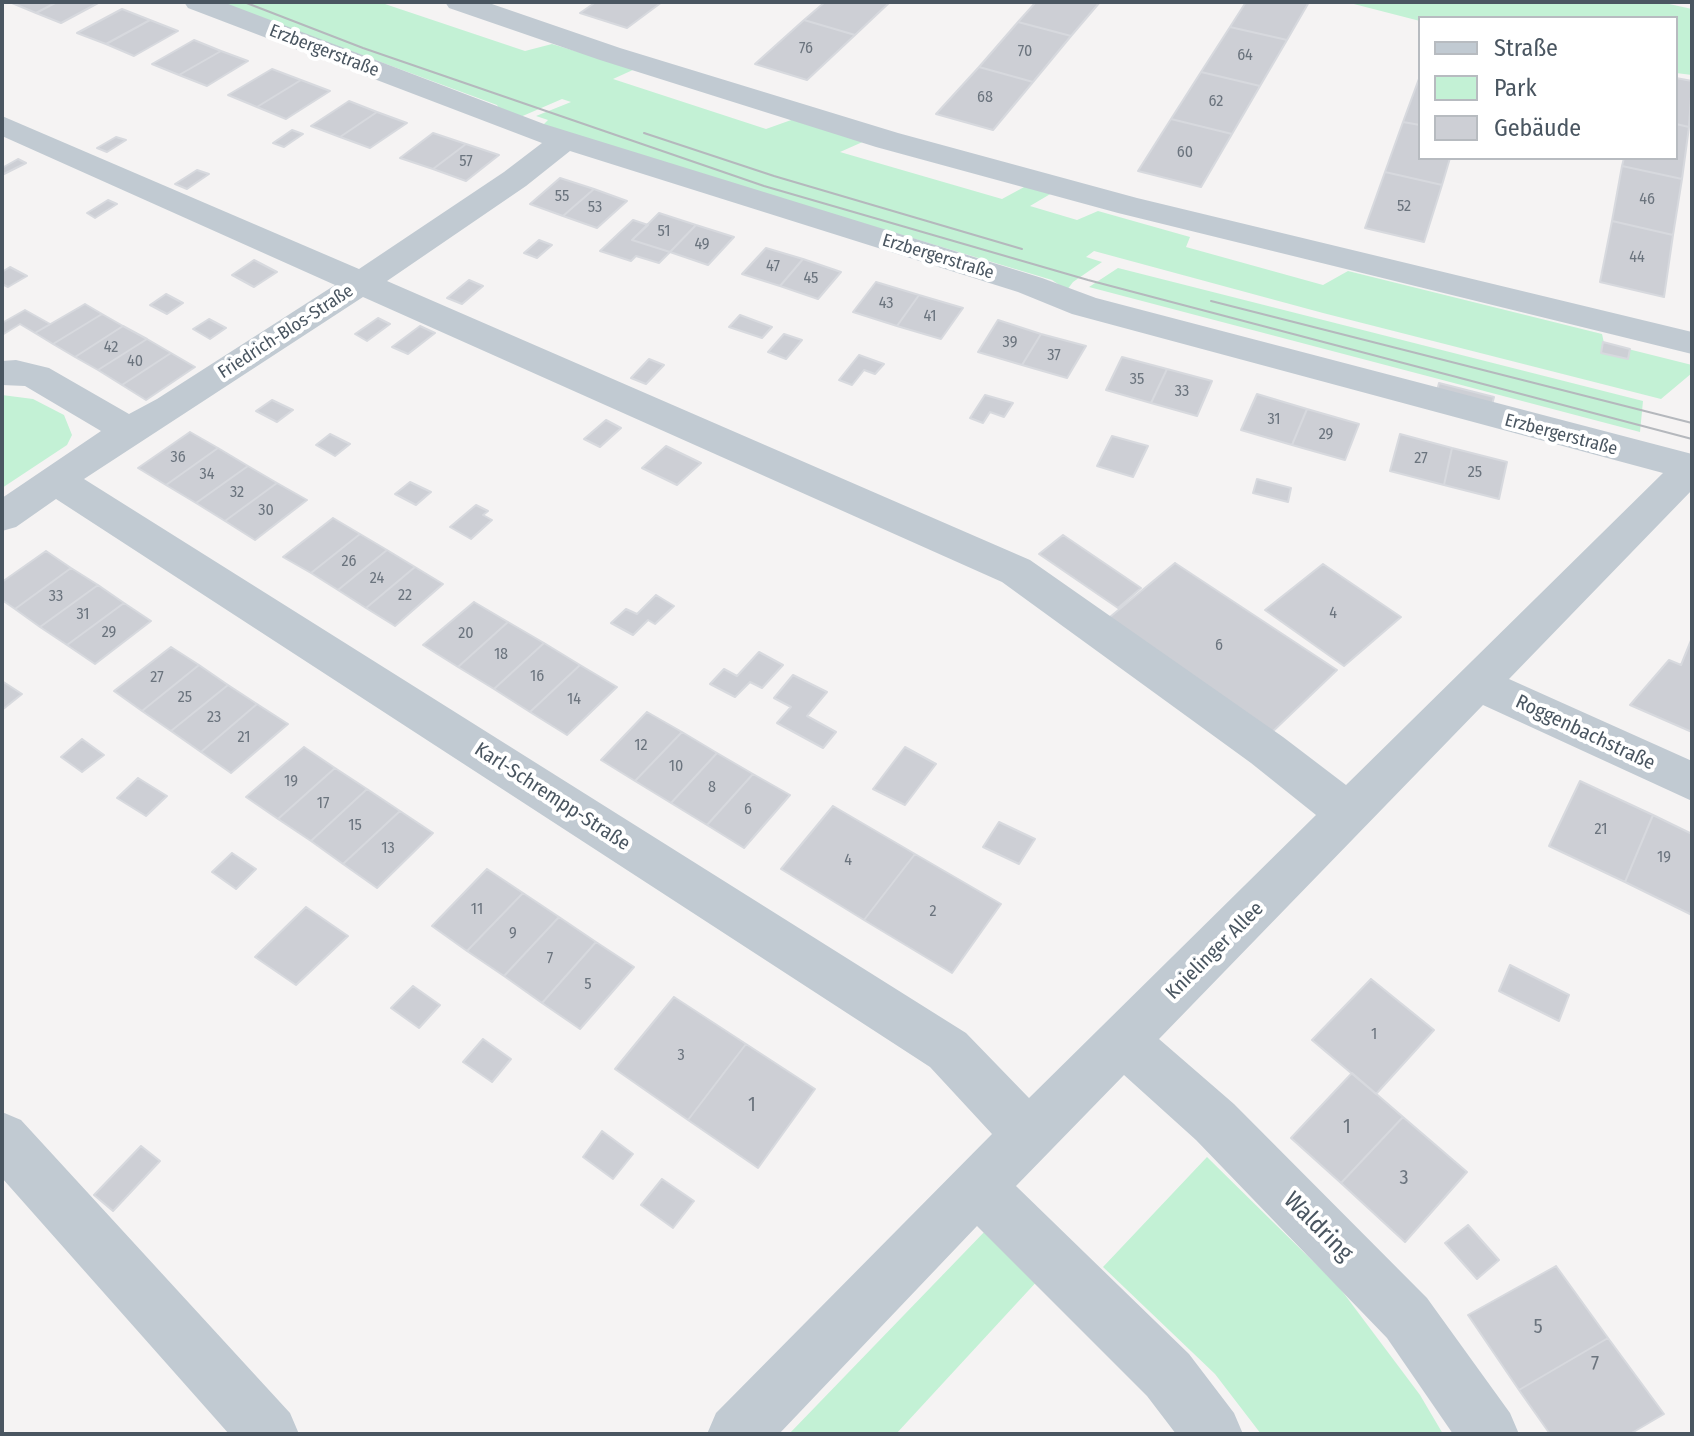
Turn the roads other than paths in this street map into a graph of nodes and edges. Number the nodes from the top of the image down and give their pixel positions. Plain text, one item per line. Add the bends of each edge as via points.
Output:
1 (198, 2) edge
2 (459, 2) edge
3 (2, 125) edge
4 (565, 140) junction
5 (361, 283) junction
6 (1692, 343) edge
7 (2, 373) edge
8 (128, 430) junction
9 (1692, 468) edge
10 (56, 480) junction
11 (2, 517) edge
12 (1477, 683) junction
13 (1692, 782) edge
14 (1350, 815) junction
15 (1124, 1042) junction
16 (1029, 1136) junction
17 (2, 1138) edge
18 (977, 1187) junction
19 (269, 1434) edge
20 (737, 1434) edge
21 (1213, 1434) edge
22 (1489, 1434) edge

1 - 4 street, Erzbergerstraße
2 - 6 street via 887,140 1129,206
3 - 5 street
4 - 5 street, Friedrich-Blos-Straße
4 - 9 street, Erzbergerstraße via 1084,306
5 - 8 street, Friedrich-Blos-Straße
5 - 14 street via 1016,571
7 - 8 street via 36,376
8 - 10 street, Friedrich-Blos-Straße
9 - 12 street, Knielinger Allee
10 - 11 street, Friedrich-Blos-Straße
10 - 16 street, Karl-Schrempp-Straße via 948,1050
12 - 13 street, Roggenbachstraße
12 - 14 street, Knielinger Allee
14 - 15 street, Knielinger Allee
15 - 16 street, Knielinger Allee
15 - 22 street, Waldring via 1215,1122 1407,1318
16 - 18 street, Knielinger Allee
17 - 19 street
18 - 20 street, Knielinger Allee
18 - 21 street via 1168,1375

